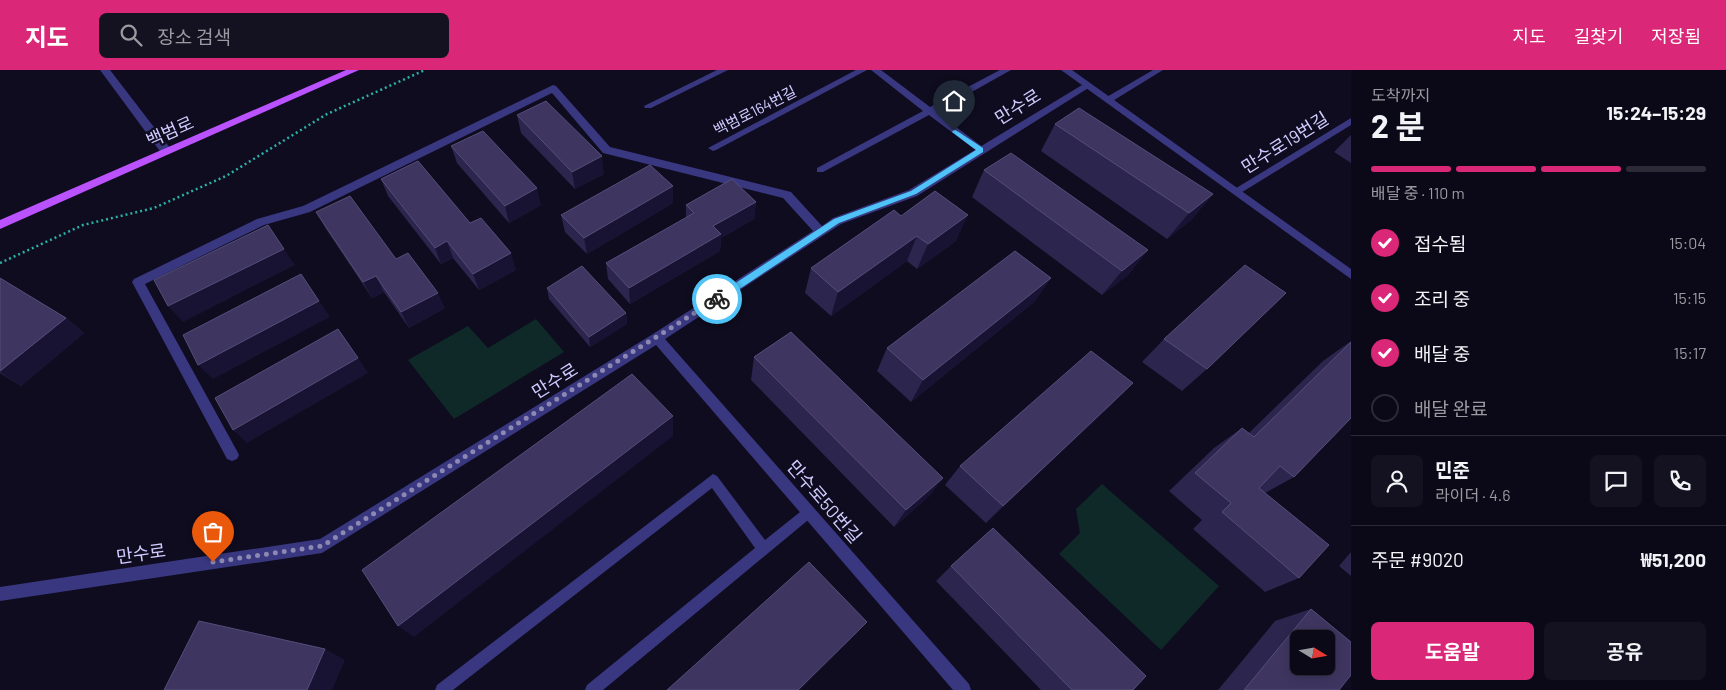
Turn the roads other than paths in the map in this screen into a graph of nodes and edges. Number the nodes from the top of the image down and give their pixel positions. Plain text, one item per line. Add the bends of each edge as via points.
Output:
1 (105, 70) edge
2 (724, 70) edge
3 (863, 70) edge
4 (875, 70) edge
5 (1007, 70) edge
6 (1066, 70) edge
7 (1159, 70) edge
8 (349, 71) edge
9 (1086, 84) junction
10 (1108, 100) junction
11 (648, 106) dead end
12 (928, 111) junction
13 (1351, 121) edge
14 (713, 148) dead end
15 (981, 150) junction
16 (166, 151) junction
17 (820, 170) dead end
18 (1236, 192) junction
19 (0, 225) edge
20 (821, 232) junction
21 (1351, 275) edge
22 (657, 338) junction
23 (232, 455) dead end
24 (809, 512) junction
25 (764, 549) junction
26 (0, 594) edge
27 (442, 690) edge
28 (592, 690) edge
29 (963, 690) edge

1 - 16 street
2 - 11 lane
3 - 14 lane, 백범로164번길
4 - 12 lane
5 - 12 lane
6 - 9 street
7 - 10 lane
8 - 16 main road, 백범로
9 - 10 street
9 - 15 street, 만수로
10 - 18 street
12 - 15 lane
12 - 17 lane
13 - 18 lane, 만수로19번길
15 - 20 street, 만수로 via 913,193 837,221
16 - 19 main road, 백범로
18 - 21 street
20 - 22 street, 만수로
20 - 23 street via 787,195 607,150 553,88 306,209 261,222 138,282
22 - 24 street, 만수로50번길
22 - 26 street, 만수로 via 322,546
24 - 25 lane
24 - 29 street, 만수로50번길
25 - 27 lane via 713,480
25 - 28 lane

